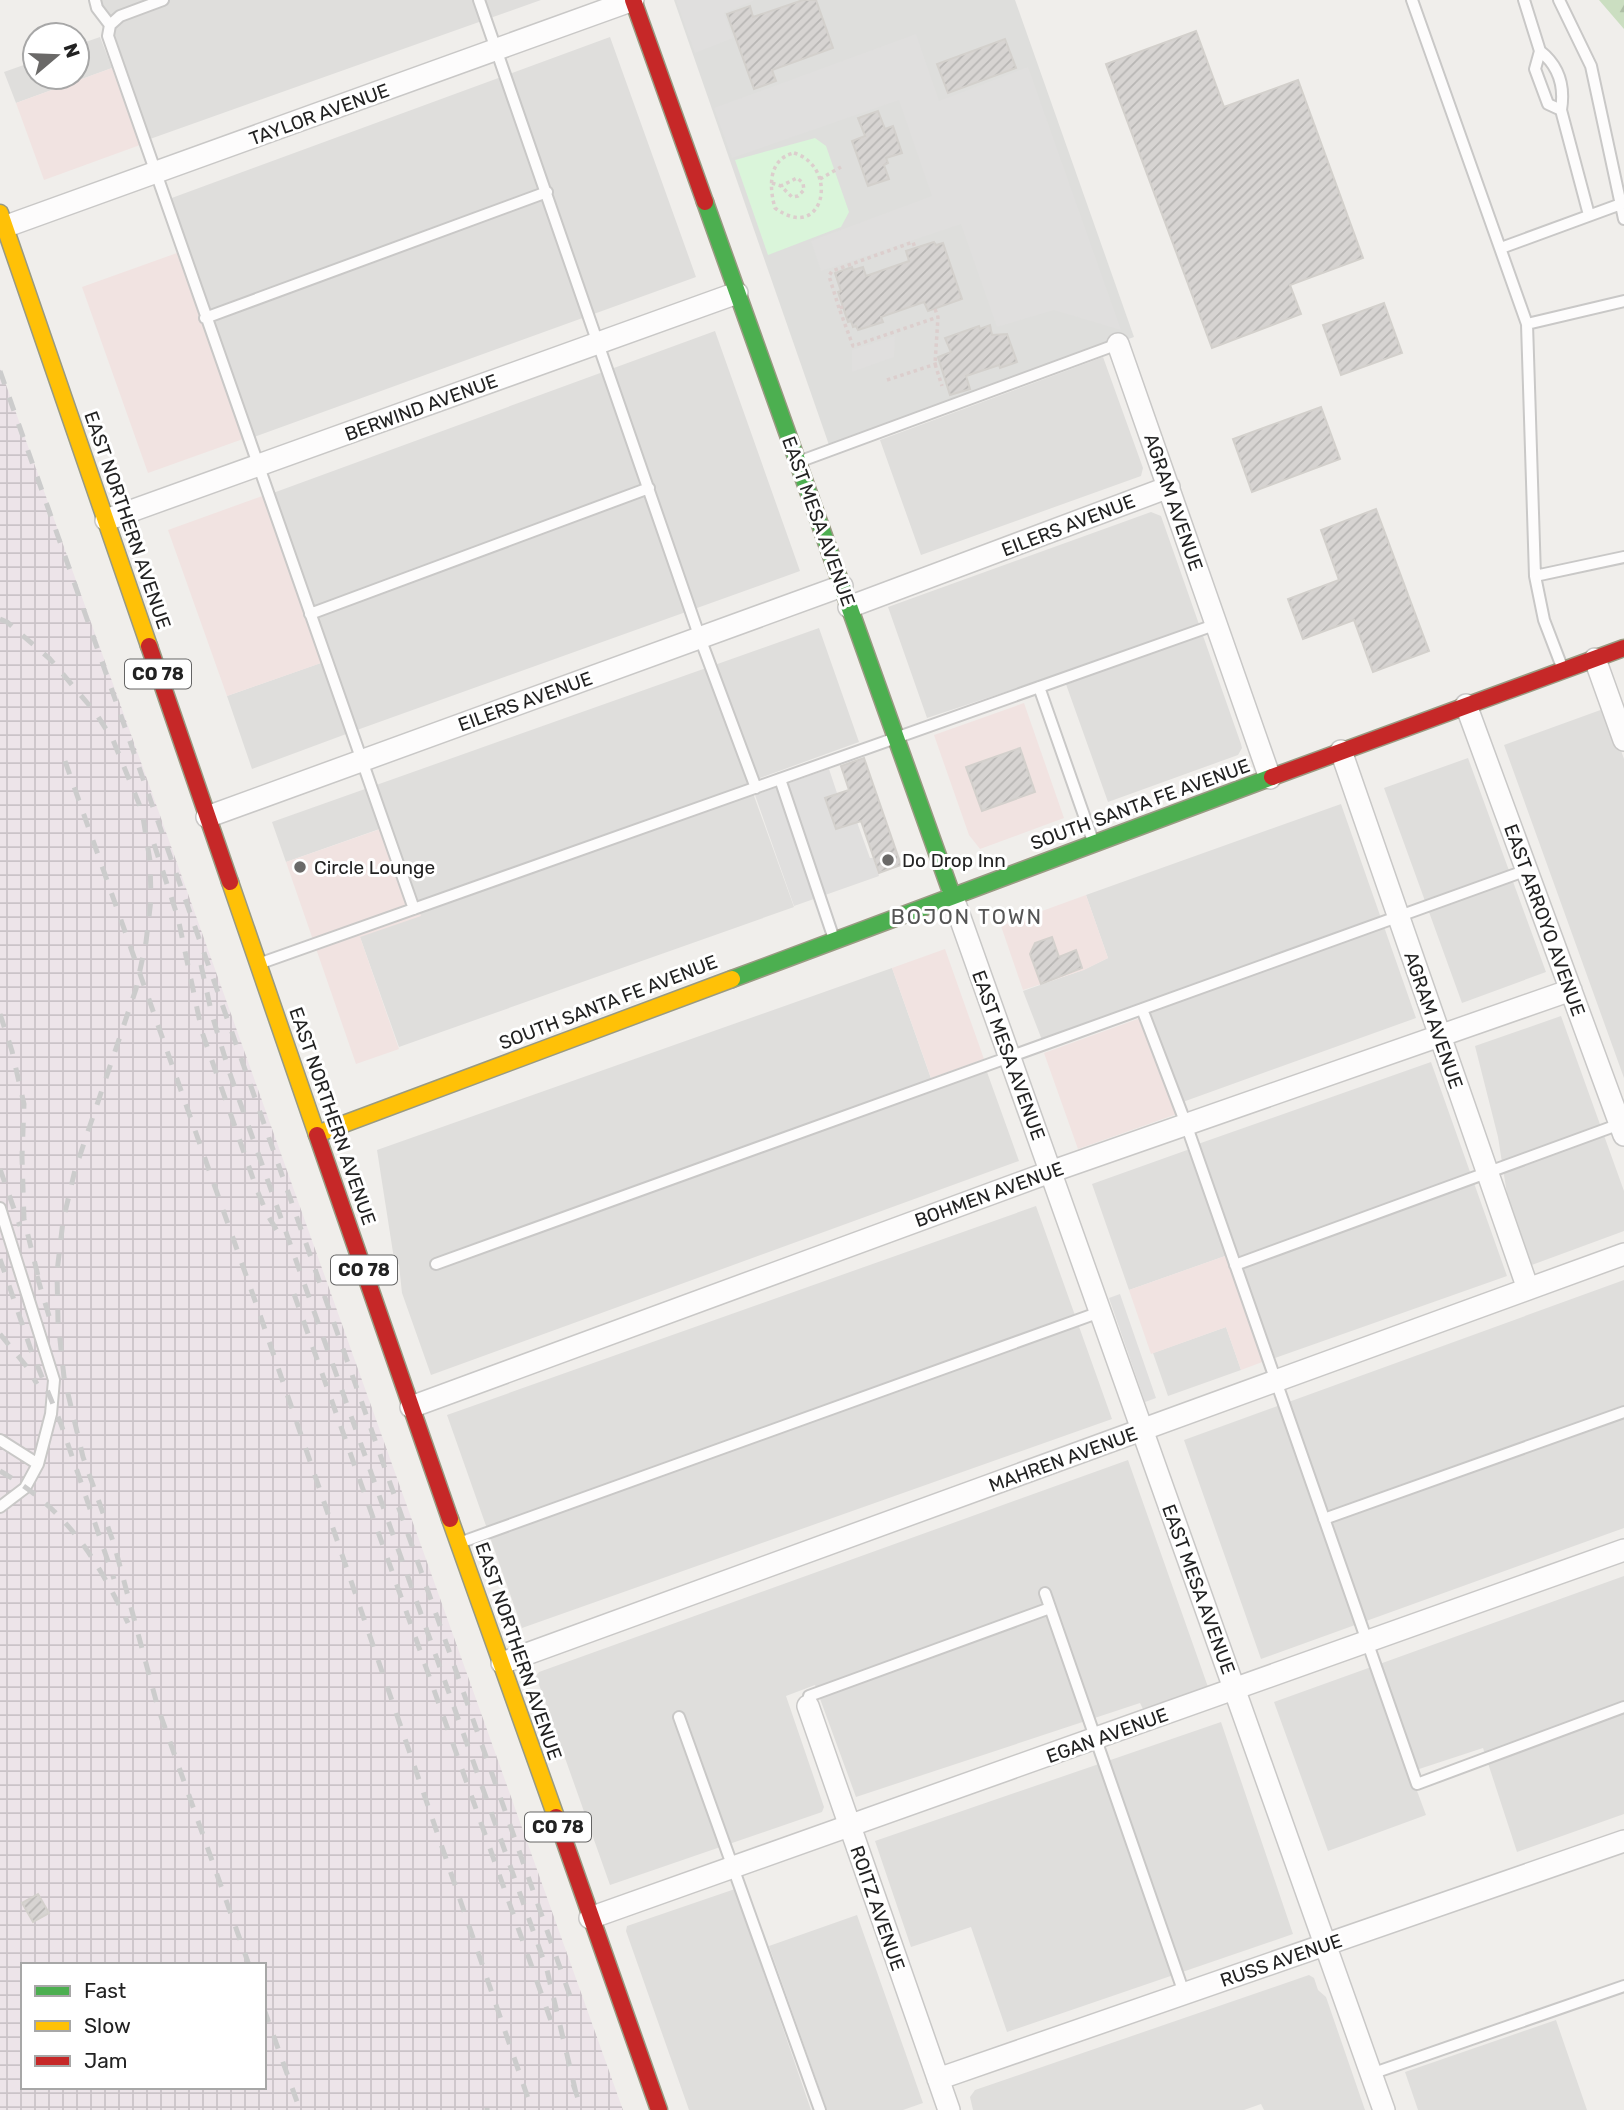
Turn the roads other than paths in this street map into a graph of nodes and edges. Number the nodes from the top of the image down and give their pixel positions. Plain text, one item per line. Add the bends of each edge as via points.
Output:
1 (94, 0) edge
2 (163, 0) edge
3 (479, 0) edge
4 (633, 0) edge
5 (1412, 0) edge
6 (1524, 0) edge
7 (1559, 0) edge
8 (110, 25) junction
9 (497, 49) junction
10 (1540, 51) junction
11 (1561, 110) junction
12 (154, 173) junction
13 (547, 192) junction
14 (1621, 204) junction
15 (1589, 215) junction
16 (1624, 219) edge
17 (2, 220) edge
18 (1501, 248) junction
19 (737, 293) junction
20 (1624, 301) edge
21 (205, 318) junction
22 (1527, 324) junction
23 (599, 343) junction
24 (1118, 344) joint
25 (798, 462) junction
26 (257, 466) junction
27 (1169, 487) junction
28 (649, 488) junction
29 (106, 520) junction
30 (1624, 557) edge
31 (1535, 576) junction
32 (842, 586) junction
33 (849, 607) junction
34 (310, 614) junction
35 (1217, 624) junction
36 (700, 638) junction
37 (1624, 648) edge
38 (1595, 659) junction
39 (1563, 670) junction
40 (1039, 687) junction
41 (1466, 705) junction
42 (896, 738) junction
43 (1624, 740) edge
44 (1341, 751) junction
45 (362, 761) junction
46 (1270, 778) junction
47 (780, 779) junction
48 (756, 788) junction
49 (207, 817) junction
50 (1094, 844) junction
51 (1527, 870) junction
52 (952, 895) junction
53 (414, 909) junction
54 (1399, 918) junction
55 (835, 939) junction
56 (258, 964) junction
57 (1571, 990) junction
58 (1142, 1010) junction
59 (1440, 1035) junction
60 (1010, 1057) junction
61 (1186, 1124) junction
62 (1622, 1130) edge
63 (317, 1134) junction
64 (1050, 1172) junction
65 (1488, 1174) junction
66 (0, 1208) edge
67 (1624, 1254) edge
68 (436, 1264) dead end
69 (1235, 1265) junction
70 (1528, 1289) junction
71 (1100, 1312) junction
72 (1276, 1382) junction
73 (411, 1407) junction
74 (1624, 1412) edge
75 (1142, 1431) junction
76 (0, 1440) edge
77 (38, 1464) junction
78 (0, 1507) edge
79 (1324, 1518) junction
80 (459, 1543) junction
81 (1624, 1550) edge
82 (1045, 1593) dead end
83 (1050, 1608) junction
84 (1367, 1642) junction
85 (502, 1663) junction
86 (1234, 1689) junction
87 (808, 1706) joint
88 (1624, 1707) edge
89 (679, 1717) dead end
90 (1095, 1739) junction
91 (850, 1826) junction
92 (1624, 1841) edge
93 (733, 1868) junction
94 (590, 1918) junction
95 (1325, 1945) junction
96 (1624, 1986) edge
97 (1184, 1993) junction
98 (1371, 2074) junction
99 (938, 2079) junction
100 (659, 2110) edge
101 (820, 2110) edge
102 (949, 2110) edge
103 (1384, 2110) edge

1 - 8 lane
2 - 8 lane via 120,16
3 - 9 lane
4 - 9 street, TAYLOR AVENUE
4 - 19 street, EAST MESA AVENUE
5 - 18 lane
6 - 10 lane
7 - 14 lane via 1591,66
8 - 12 lane via 107,36
9 - 12 street, TAYLOR AVENUE
9 - 13 lane
10 - 11 lane via 1552,61 1564,93
10 - 11 lane via 1535,69 1548,104
11 - 15 lane
12 - 17 street, TAYLOR AVENUE
12 - 21 lane
13 - 21 lane
13 - 23 lane
14 - 15 lane
14 - 16 lane
15 - 18 lane
17 - 29 street, EAST NORTHERN AVENUE / CO 78
18 - 22 lane
19 - 23 street, BERWIND AVENUE
19 - 25 street, EAST MESA AVENUE
20 - 22 lane
21 - 26 lane
22 - 31 lane
23 - 26 street, BERWIND AVENUE
23 - 28 lane
24 - 25 lane
24 - 27 street, AGRAM AVENUE
25 - 32 street, EAST MESA AVENUE
26 - 29 street, BERWIND AVENUE
26 - 34 lane
27 - 33 street, EILERS AVENUE
27 - 35 street, AGRAM AVENUE
28 - 34 lane
28 - 36 lane
29 - 49 street, EAST NORTHERN AVENUE / CO 78
30 - 31 lane
31 - 39 lane via 1544,620
32 - 33 street, EAST MESA AVENUE
32 - 36 street, EILERS AVENUE
33 - 42 street, EAST MESA AVENUE
34 - 45 lane
35 - 40 lane
35 - 46 street, AGRAM AVENUE
36 - 45 street, EILERS AVENUE
36 - 48 lane
37 - 38 street, SOUTH SANTA FE AVENUE
38 - 39 street, SOUTH SANTA FE AVENUE
38 - 43 street
39 - 41 street, SOUTH SANTA FE AVENUE
40 - 42 lane
40 - 50 lane
41 - 44 street, SOUTH SANTA FE AVENUE
41 - 51 street, EAST ARROYO AVENUE
42 - 47 lane
42 - 52 street, EAST MESA AVENUE
44 - 46 street, SOUTH SANTA FE AVENUE
44 - 54 street, AGRAM AVENUE
45 - 49 street, EILERS AVENUE
45 - 53 lane
46 - 50 street, SOUTH SANTA FE AVENUE
47 - 48 lane
47 - 55 lane
48 - 53 lane
49 - 56 street, EAST NORTHERN AVENUE / CO 78
50 - 52 street, SOUTH SANTA FE AVENUE
51 - 54 lane
51 - 57 street, EAST ARROYO AVENUE
52 - 55 street, SOUTH SANTA FE AVENUE
52 - 60 street, EAST MESA AVENUE
53 - 56 lane
54 - 58 lane
54 - 59 street, AGRAM AVENUE
55 - 63 street, SOUTH SANTA FE AVENUE
56 - 63 street, EAST NORTHERN AVENUE / CO 78
57 - 59 street, BOHMEN AVENUE
57 - 62 street, EAST ARROYO AVENUE
58 - 60 lane
58 - 61 lane
59 - 61 street, BOHMEN AVENUE
59 - 65 street, AGRAM AVENUE
60 - 64 street, EAST MESA AVENUE
60 - 68 lane
61 - 64 street, BOHMEN AVENUE
61 - 69 lane
62 - 65 lane
63 - 73 street, EAST NORTHERN AVENUE / CO 78
64 - 71 street, EAST MESA AVENUE
64 - 73 street, BOHMEN AVENUE
65 - 69 lane
65 - 70 street, AGRAM AVENUE
66 - 77 lane via 54,1380 51,1415
67 - 70 street, MAHREN AVENUE
69 - 72 lane
70 - 72 street, MAHREN AVENUE
71 - 75 street, EAST MESA AVENUE
71 - 80 lane
72 - 75 street, MAHREN AVENUE
72 - 79 lane
73 - 80 street, EAST NORTHERN AVENUE / CO 78
74 - 79 lane
75 - 85 street, MAHREN AVENUE
75 - 86 street, EAST MESA AVENUE
76 - 77 lane
77 - 78 lane via 25,1488
79 - 84 lane
80 - 85 street, EAST NORTHERN AVENUE / CO 78
81 - 84 street, EGAN AVENUE
82 - 83 lane
83 - 87 lane via 809,1696
83 - 90 lane
84 - 86 street, EGAN AVENUE
84 - 88 lane via 1417,1784
85 - 94 street, EAST NORTHERN AVENUE / CO 78
86 - 90 street, EGAN AVENUE
86 - 95 street, EAST MESA AVENUE
87 - 91 street, ROITZ AVENUE
89 - 93 lane
90 - 91 street, EGAN AVENUE
90 - 97 lane
91 - 93 street, EGAN AVENUE
91 - 99 street, ROITZ AVENUE
92 - 95 street, RUSS AVENUE
93 - 94 street, EGAN AVENUE
93 - 101 lane
94 - 100 street, EAST NORTHERN AVENUE / CO 78
95 - 97 street, RUSS AVENUE
95 - 98 street, EAST MESA AVENUE
96 - 98 lane
97 - 99 street, RUSS AVENUE
98 - 103 street, EAST MESA AVENUE
99 - 102 street, ROITZ AVENUE

